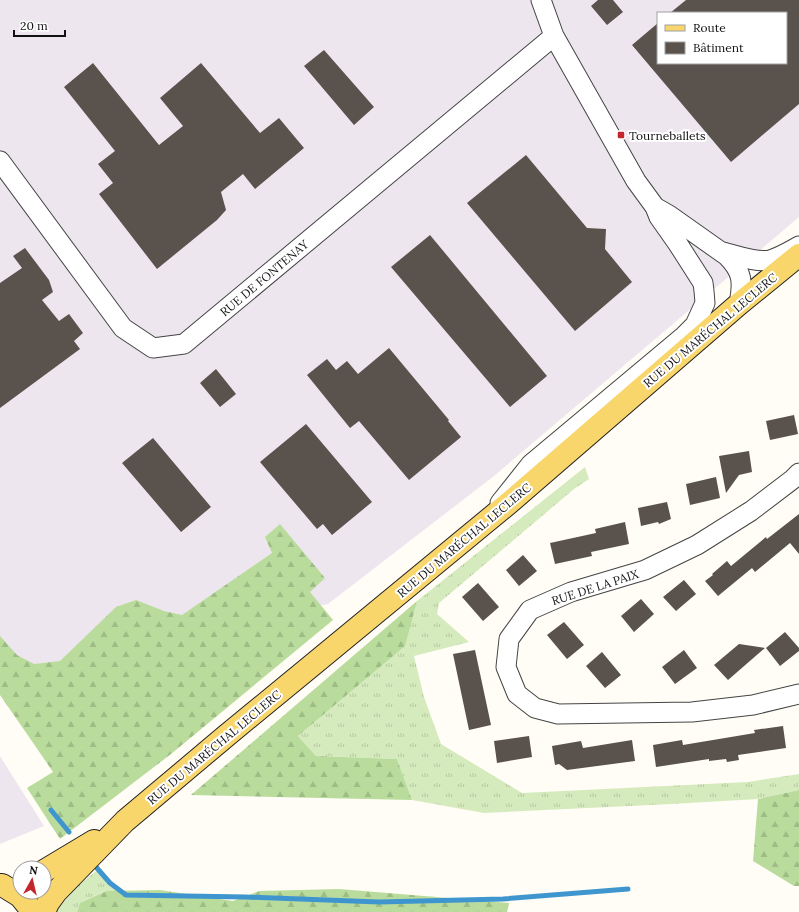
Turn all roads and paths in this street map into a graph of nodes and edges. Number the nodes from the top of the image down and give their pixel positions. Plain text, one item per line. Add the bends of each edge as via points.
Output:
1 (541, 0) edge
2 (554, 36) junction
3 (0, 161) edge
4 (656, 207) junction
5 (799, 246) edge
6 (721, 252) junction
7 (799, 255) edge
8 (740, 304) junction
9 (799, 473) edge
10 (478, 528) junction
11 (799, 694) edge
12 (125, 821) junction
13 (52, 866) edge
14 (7, 884) edge
15 (33, 912) edge
16 (44, 912) edge

1 - 2 street
2 - 3 street, RUE DE FONTENAY via 184,344 153,348 123,328
2 - 4 street via 636,181
4 - 6 street
4 - 10 street via 659,217 703,283 705,303 695,325 531,464
5 - 6 street via 769,260 759,261
6 - 8 street via 735,263 740,274
7 - 8 main road, RUE DU MARÉCHAL LECLERC
8 - 10 main road, RUE DU MARÉCHAL LECLERC
9 - 11 street, RUE DE LA PAIX via 751,510 697,545 645,570 571,592 530,610 510,639 506,667 517,694 534,708 558,714 692,712 754,705
10 - 12 main road, RUE DU MARÉCHAL LECLERC
12 - 13 main road, RUE DU MARÉCHAL LECLERC
12 - 16 main road, RUE DU MARÉCHAL LECLERC via 56,892
14 - 15 main road

